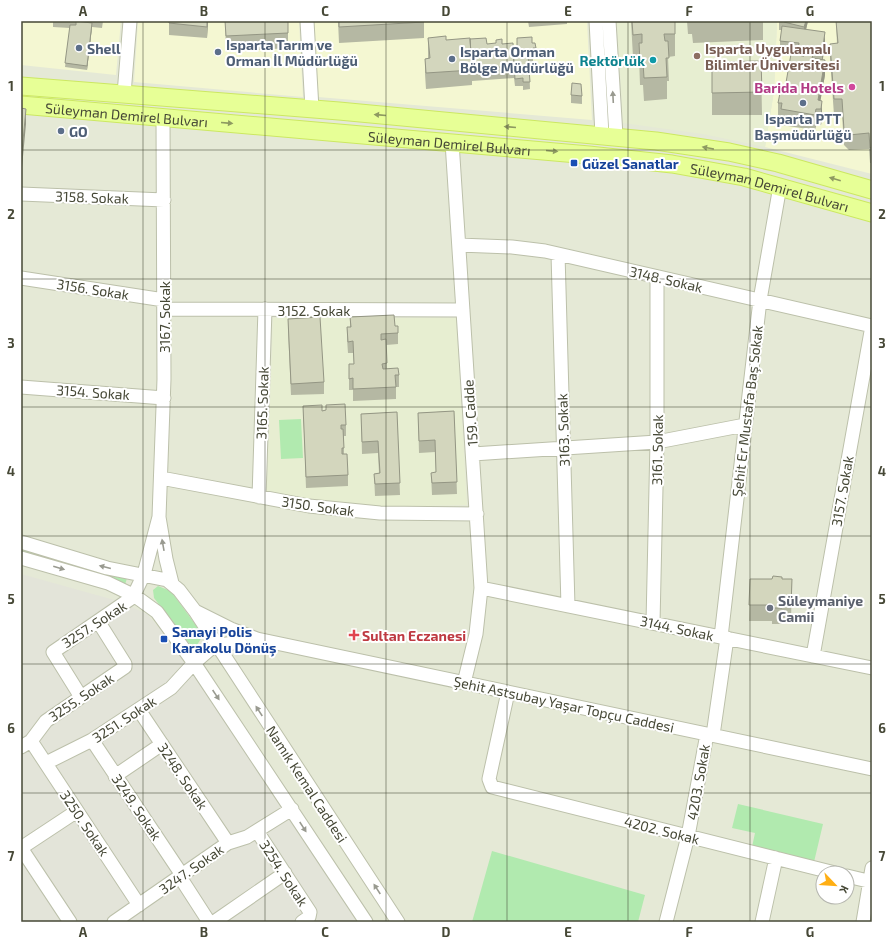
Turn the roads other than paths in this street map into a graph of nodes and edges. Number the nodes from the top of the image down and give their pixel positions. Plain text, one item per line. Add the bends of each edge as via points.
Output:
1 (130, 21) edge
2 (307, 21) edge
3 (596, 21) edge
4 (609, 21) edge
5 (21, 86) edge
6 (124, 94) junction
7 (21, 105) edge
8 (312, 109) junction
9 (163, 117) junction
10 (609, 136) junction
11 (452, 142) junction
12 (780, 186) junction
13 (872, 190) edge
14 (21, 194) edge
15 (164, 200) junction
16 (872, 213) edge
17 (459, 244) junction
18 (558, 254) junction
19 (657, 277) junction
20 (21, 278) edge
21 (760, 300) junction
22 (164, 304) junction
23 (265, 309) junction
24 (463, 310) junction
25 (872, 326) edge
26 (21, 387) edge
27 (164, 398) junction
28 (745, 425) junction
29 (658, 442) junction
30 (563, 448) junction
31 (473, 454) junction
32 (161, 478) junction
33 (259, 497) junction
34 (476, 514) junction
35 (159, 517) junction
36 (21, 542) edge
37 (21, 558) edge
38 (144, 574) junction
39 (172, 583) junction
40 (481, 588) junction
41 (135, 596) junction
42 (568, 606) junction
43 (195, 611) junction
44 (98, 621) junction
45 (653, 623) junction
46 (724, 638) junction
47 (257, 639) junction
48 (216, 646) junction
49 (813, 656) junction
50 (194, 663) junction
51 (872, 668) edge
52 (464, 683) junction
53 (508, 692) junction
54 (81, 697) junction
55 (139, 710) junction
56 (710, 735) junction
57 (92, 740) junction
58 (26, 744) edge
59 (162, 744) junction
60 (46, 763) junction
61 (872, 769) edge
62 (115, 776) junction
63 (292, 809) junction
64 (77, 811) junction
65 (257, 831) junction
66 (688, 836) junction
67 (228, 843) junction
68 (21, 848) edge
69 (776, 858) junction
70 (815, 868) edge
71 (872, 868) edge
72 (285, 873) junction
73 (181, 876) junction
74 (855, 878) edge
75 (871, 882) edge
76 (139, 904) junction
77 (306, 918) edge
78 (118, 921) edge
79 (70, 922) edge
80 (209, 922) edge
81 (214, 922) edge
82 (366, 922) edge
83 (398, 922) edge
84 (666, 922) edge
85 (762, 922) edge
86 (863, 922) edge

1 - 6 street
2 - 8 street
3 - 10 street
10 -> 4 street
5 - 6 main road
6 - 8 main road
7 - 9 main road, Süleyman Demirel Bulvarı
10 -> 8 main road
9 -> 11 main road, Süleyman Demirel Bulvarı
9 - 15 street, 3167. Sokak
13 -> 10 main road via 729,152
11 -> 12 main road, Süleyman Demirel Bulvarı via 672,164
11 - 17 street, 159. Cadde
12 - 16 main road, Süleyman Demirel Bulvarı
12 - 21 street, Şehit Er Mustafa Baş Sokak
14 - 15 street, 3158. Sokak
15 - 22 street, 3167. Sokak
17 - 18 street, 3148. Sokak via 512,247
17 - 24 street, 159. Cadde
18 - 19 street, 3148. Sokak
18 - 30 street, 3163. Sokak
19 - 21 street, 3148. Sokak
19 - 29 street, 3161. Sokak
20 - 22 street, 3156. Sokak
21 - 25 street, 3148. Sokak
21 - 28 street, Şehit Er Mustafa Baş Sokak
22 - 23 street, 3152. Sokak
22 - 27 street, 3167. Sokak
23 - 24 street, 3152. Sokak
23 - 33 street, 3165. Sokak
24 - 31 street, 159. Cadde
25 - 49 street, 3157. Sokak
26 - 27 street, 3154. Sokak
27 - 32 street, 3167. Sokak
28 - 29 street
28 - 46 street, Şehit Er Mustafa Baş Sokak
29 - 30 street
29 - 45 street, 3161. Sokak
30 - 31 street
30 - 42 street, 3163. Sokak
31 - 34 street, 159. Cadde
32 - 33 street, 3150. Sokak
32 - 35 street, 3167. Sokak
33 - 34 street, 3150. Sokak via 361,512
34 - 40 street, 159. Cadde
35 - 38 street, 3167. Sokak
39 -> 35 street, 3167. Sokak
38 -> 36 street via 95,565
37 -> 41 street via 108,583
38 - 39 street
38 - 41 street, 3167. Sokak
39 - 43 street, Şehit Astsubay Yaşar Topçu Caddesi
40 - 42 street, 3144. Sokak
40 - 52 street, 159. Cadde via 476,634
41 - 44 street, 3257. Sokak
41 - 50 street via 157,612
42 - 45 street, 3144. Sokak
43 - 47 street, Şehit Astsubay Yaşar Topçu Caddesi via 231,630
43 - 48 street, Şehit Astsubay Yaşar Topçu Caddesi
44 - 54 street, 3255. Sokak via 126,666
44 - 54 street, 3257. Sokak via 52,652
45 - 46 street, 3144. Sokak
46 - 49 street, 3144. Sokak
46 - 56 street, Şehit Er Mustafa Baş Sokak
47 - 48 street, Şehit Astsubay Yaşar Topçu Caddesi
47 - 52 street, Şehit Astsubay Yaşar Topçu Caddesi
48 - 50 street, Şehit Astsubay Yaşar Topçu Caddesi
83 -> 48 street, Namık Kemal Caddesi
49 - 51 street, 3144. Sokak
50 - 55 street, 3251. Sokak via 171,688
50 -> 63 street, Namık Kemal Caddesi
52 - 53 street, Şehit Astsubay Yaşar Topçu Caddesi
53 - 56 street, Şehit Astsubay Yaşar Topçu Caddesi
53 - 66 street, 4202. Sokak via 490,785
54 - 58 street, 3255. Sokak via 46,722
55 - 57 street, 3251. Sokak
55 - 59 street, 3248. Sokak
56 - 61 street, Şehit Astsubay Yaşar Topçu Caddesi
56 - 66 street, 4203. Sokak
57 - 60 street, 3251. Sokak
57 - 62 street, 3249. Sokak
58 - 60 street, 3250. Sokak
59 - 62 street
59 - 67 street, 3248. Sokak
60 - 64 street, 3250. Sokak
62 - 73 street, 3249. Sokak
63 - 65 street, 3247. Sokak
63 -> 82 street, Namık Kemal Caddesi
64 - 68 street
64 - 76 street, 3250. Sokak
65 - 67 street, 3247. Sokak via 243,839
65 - 72 street, 3254. Sokak
66 - 69 street, 4202. Sokak
66 - 84 street, 4203. Sokak
67 - 73 street, 3247. Sokak
68 - 79 street
69 - 70 street, 4202. Sokak
69 - 85 street
71 - 75 street
72 - 77 street, 3254. Sokak
72 - 81 street
73 - 76 street, 3247. Sokak
73 - 80 street, 3249. Sokak
74 - 75 street
75 - 86 street
76 - 78 street, 3247. Sokak

